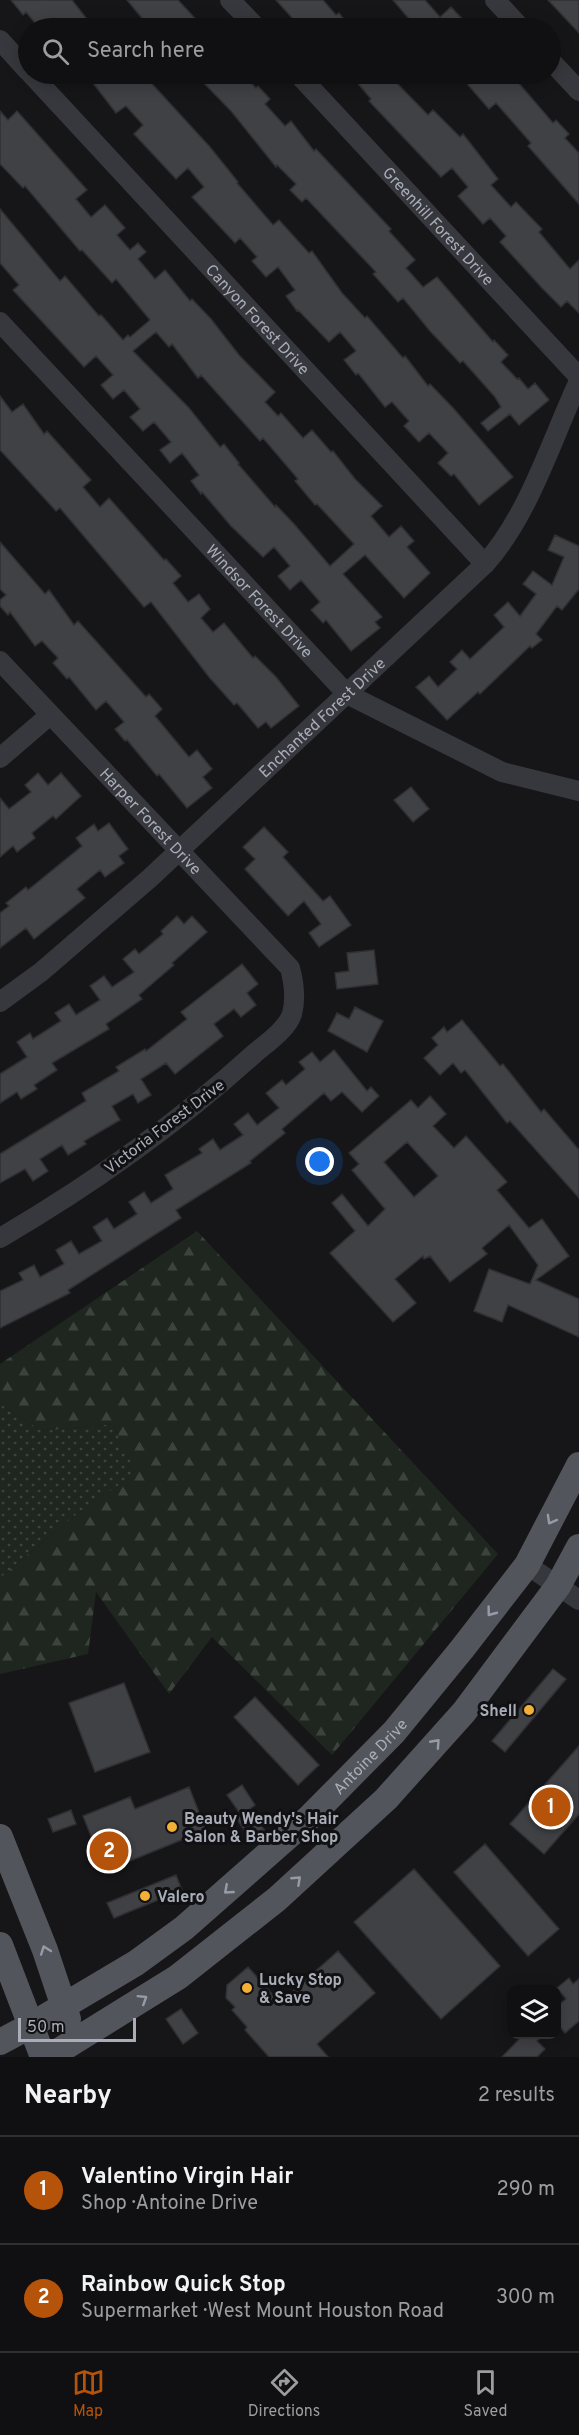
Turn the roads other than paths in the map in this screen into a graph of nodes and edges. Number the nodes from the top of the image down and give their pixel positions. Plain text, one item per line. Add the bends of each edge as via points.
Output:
1 (231, 0) edge
2 (495, 0) edge
3 (248, 18) edge
4 (512, 18) edge
5 (0, 40) edge
6 (18, 59) edge
7 (561, 72) edge
8 (41, 84) edge
9 (307, 84) edge
10 (579, 91) edge
11 (0, 322) edge
12 (579, 380) edge
13 (485, 564) junction
14 (0, 661) edge
15 (347, 694) junction
16 (50, 715) junction
17 (0, 758) edge
18 (579, 791) edge
19 (178, 851) junction
20 (294, 986) joint
21 (0, 1002) edge
22 (0, 1238) edge
23 (579, 1465) edge
24 (579, 1547) edge
25 (526, 1565) junction
26 (558, 1586) junction
27 (579, 1600) edge
28 (0, 1837) edge
29 (0, 1945) edge
30 (64, 2005) junction
31 (30, 2026) junction
32 (0, 2042) edge
33 (79, 2049) edge
34 (42, 2057) edge
35 (49, 2057) edge

1 - 3 street
2 - 4 street
5 - 6 street, Canyon Forest Drive
7 - 10 street
8 - 13 street, Canyon Forest Drive
9 - 12 street, Greenhill Forest Drive
11 - 15 street, Windsor Forest Drive
12 - 13 street, Enchanted Forest Drive via 527,498 510,531
13 - 15 street, Enchanted Forest Drive
14 - 16 street, Harper Forest Drive
15 - 18 street, Windsor Forest Drive via 502,772
15 - 19 street, Enchanted Forest Drive
16 - 17 street
16 - 19 street, Harper Forest Drive
19 - 20 street, Harper Forest Drive via 290,968
19 - 21 street, Enchanted Forest Drive via 93,929
20 - 22 street, Victoria Forest Drive via 292,1015 279,1032 224,1081 81,1189
23 -> 25 main road, Antoine Drive
24 - 26 main road
25 - 26 street
25 -> 30 main road, Antoine Drive via 394,1732 310,1817 184,1928 136,1963
26 - 27 street
33 -> 26 main road via 277,1899 386,1799 464,1712
30 -> 28 main road
29 - 31 main road
30 - 31 main road, Antoine Drive
30 - 33 main road
31 - 32 main road, Antoine Drive
31 - 34 main road
33 - 35 main road

